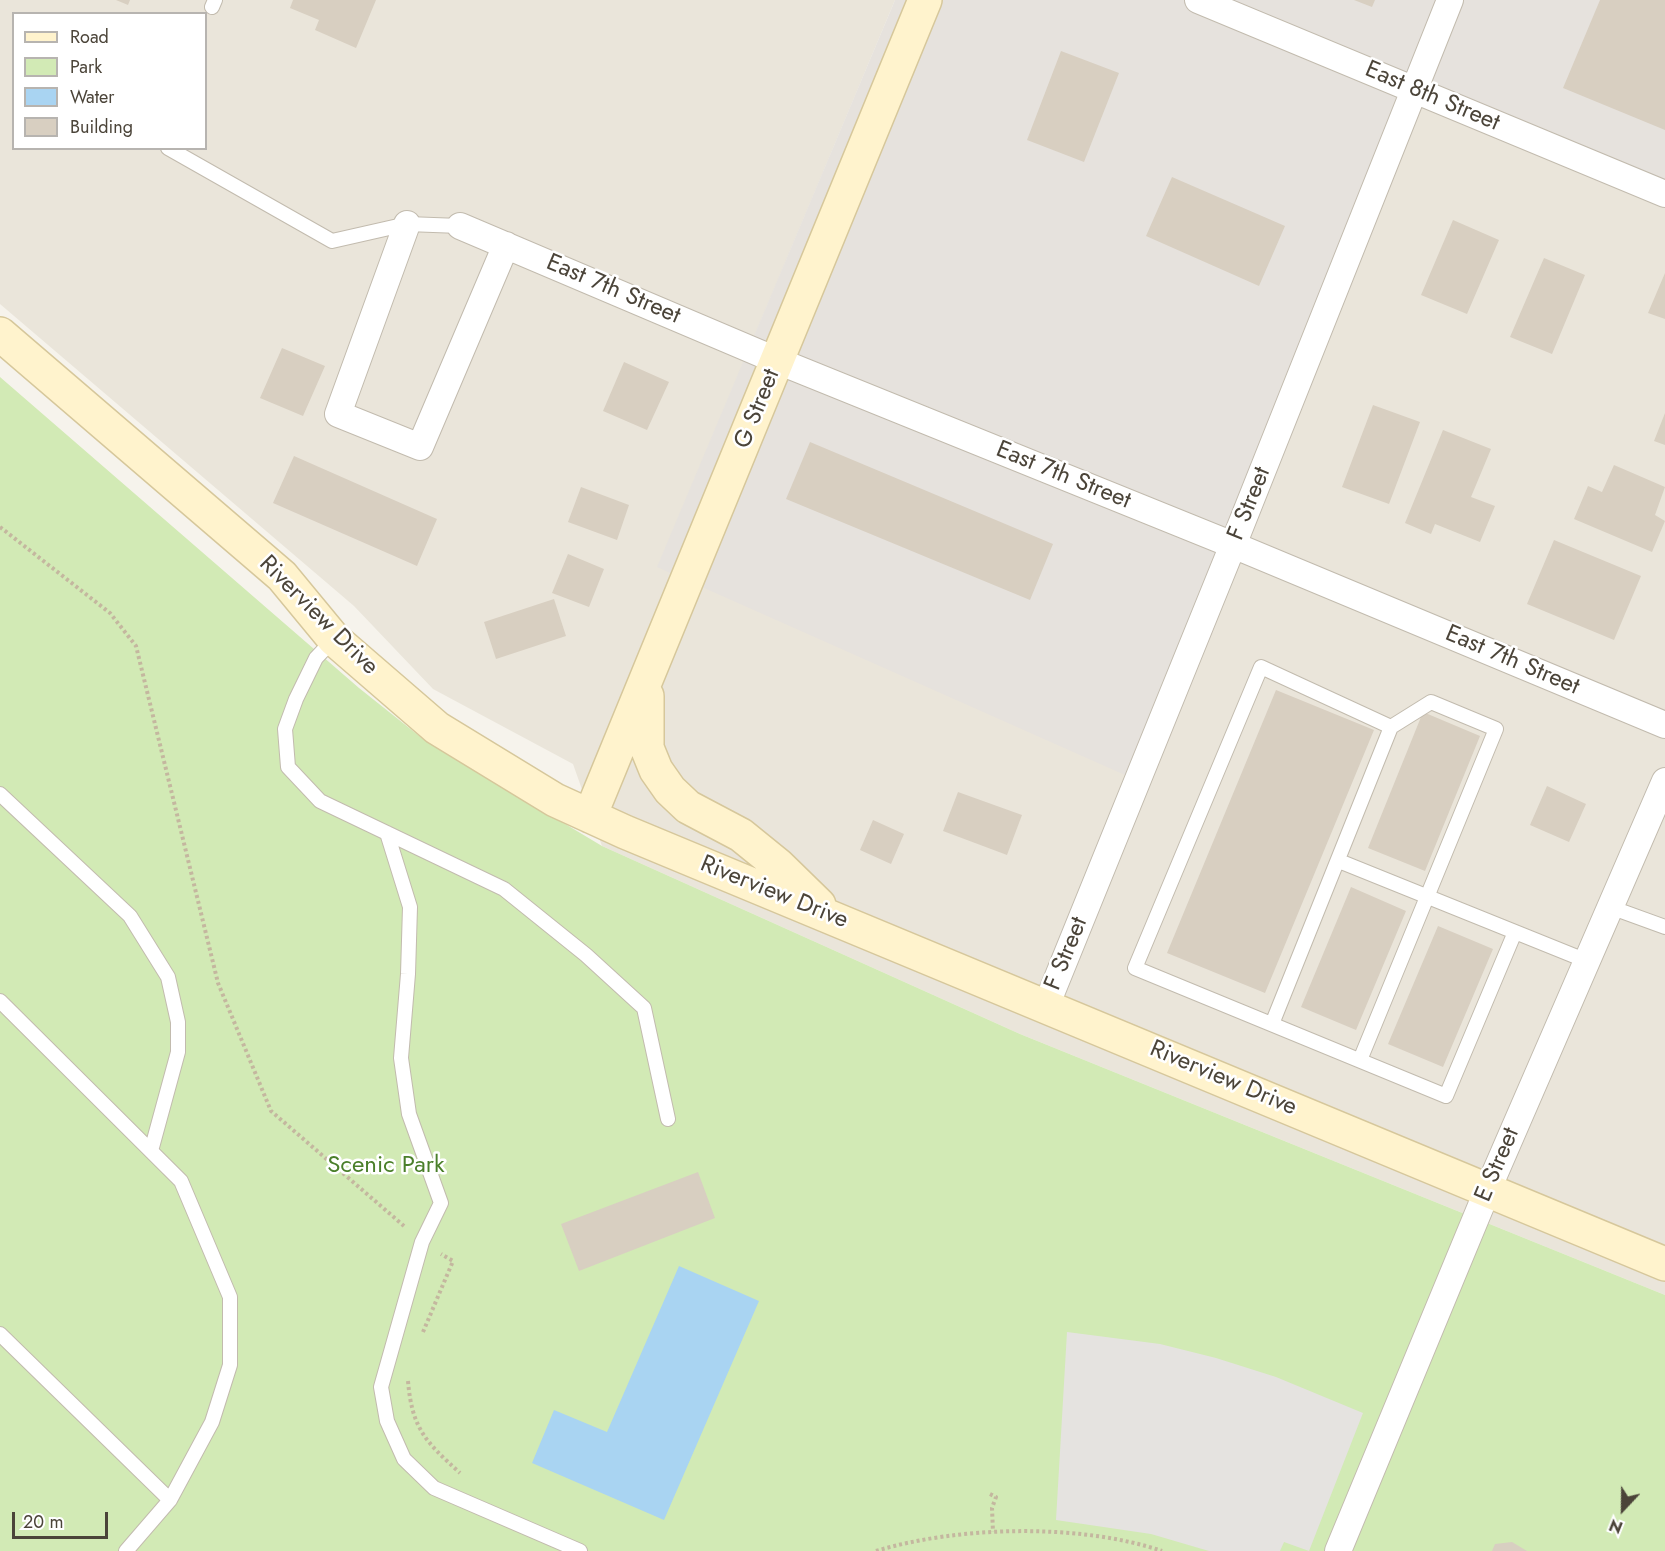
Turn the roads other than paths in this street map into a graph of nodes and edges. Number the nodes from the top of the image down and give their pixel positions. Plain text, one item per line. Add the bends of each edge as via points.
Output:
1 (925, 0) edge
2 (1198, 0) edge
3 (1450, 0) edge
4 (1414, 90) junction
5 (172, 150) edge
6 (1665, 194) edge
7 (407, 224) junction
8 (460, 226) joint
9 (506, 245) junction
10 (0, 334) edge
11 (778, 360) junction
12 (1233, 545) junction
13 (334, 639) junction
14 (647, 681) junction
15 (1665, 725) edge
16 (1391, 727) junction
17 (1665, 782) edge
18 (0, 794) edge
19 (590, 816) junction
20 (387, 833) junction
21 (1339, 861) junction
22 (1428, 897) junction
23 (1610, 907) junction
24 (831, 917) junction
25 (1665, 927) edge
26 (1515, 932) junction
27 (1587, 961) junction
28 (0, 1001) edge
29 (1046, 1006) junction
30 (1272, 1024) junction
31 (1359, 1060) junction
32 (668, 1119) dead end
33 (151, 1151) junction
34 (1488, 1189) junction
35 (1665, 1263) edge
36 (0, 1334) edge
37 (170, 1500) junction
38 (126, 1551) edge
39 (580, 1551) edge
40 (1338, 1551) edge

1 - 11 main road, G Street
2 - 4 street, East 8th Street
3 - 4 street, F Street
4 - 6 street, East 8th Street
4 - 12 street, F Street
5 - 7 lane via 332,241
7 - 8 lane
7 - 9 street via 338,414 420,447
8 - 9 street, East 7th Street
9 - 11 street, East 7th Street
10 - 13 main road, Riverview Drive via 282,576
11 - 12 street, East 7th Street
11 - 14 main road, G Street
12 - 15 street, East 7th Street
12 - 29 street, F Street
13 - 19 main road, Riverview Drive via 437,728 555,800
13 - 20 lane via 316,658 285,729 288,767 320,801
14 - 19 main road, G Street
14 - 24 main road via 647,748 670,790 688,807 741,835
16 - 21 lane
16 - 22 lane via 1431,702 1496,729
16 - 30 lane via 1261,667 1135,968
17 - 23 street, E Street
18 - 33 lane via 130,916 168,977 178,1022 178,1052
19 - 24 main road, Riverview Drive
20 - 32 lane via 504,889 644,1008
20 - 39 lane via 410,907 401,1058 410,1114 441,1203 422,1242 381,1387 387,1421 404,1459 434,1488
21 - 22 lane
21 - 30 lane
22 - 26 lane
22 - 31 lane
23 - 25 lane
23 - 27 street, E Street
24 - 29 main road, Riverview Drive
26 - 27 lane
26 - 31 lane via 1446,1096
27 - 34 street, E Street
28 - 33 lane
29 - 34 main road, Riverview Drive
30 - 31 lane
33 - 37 lane via 181,1181 230,1297 230,1365 212,1422
34 - 35 main road, Riverview Drive
34 - 40 street, E Street
36 - 37 lane
37 - 38 lane

